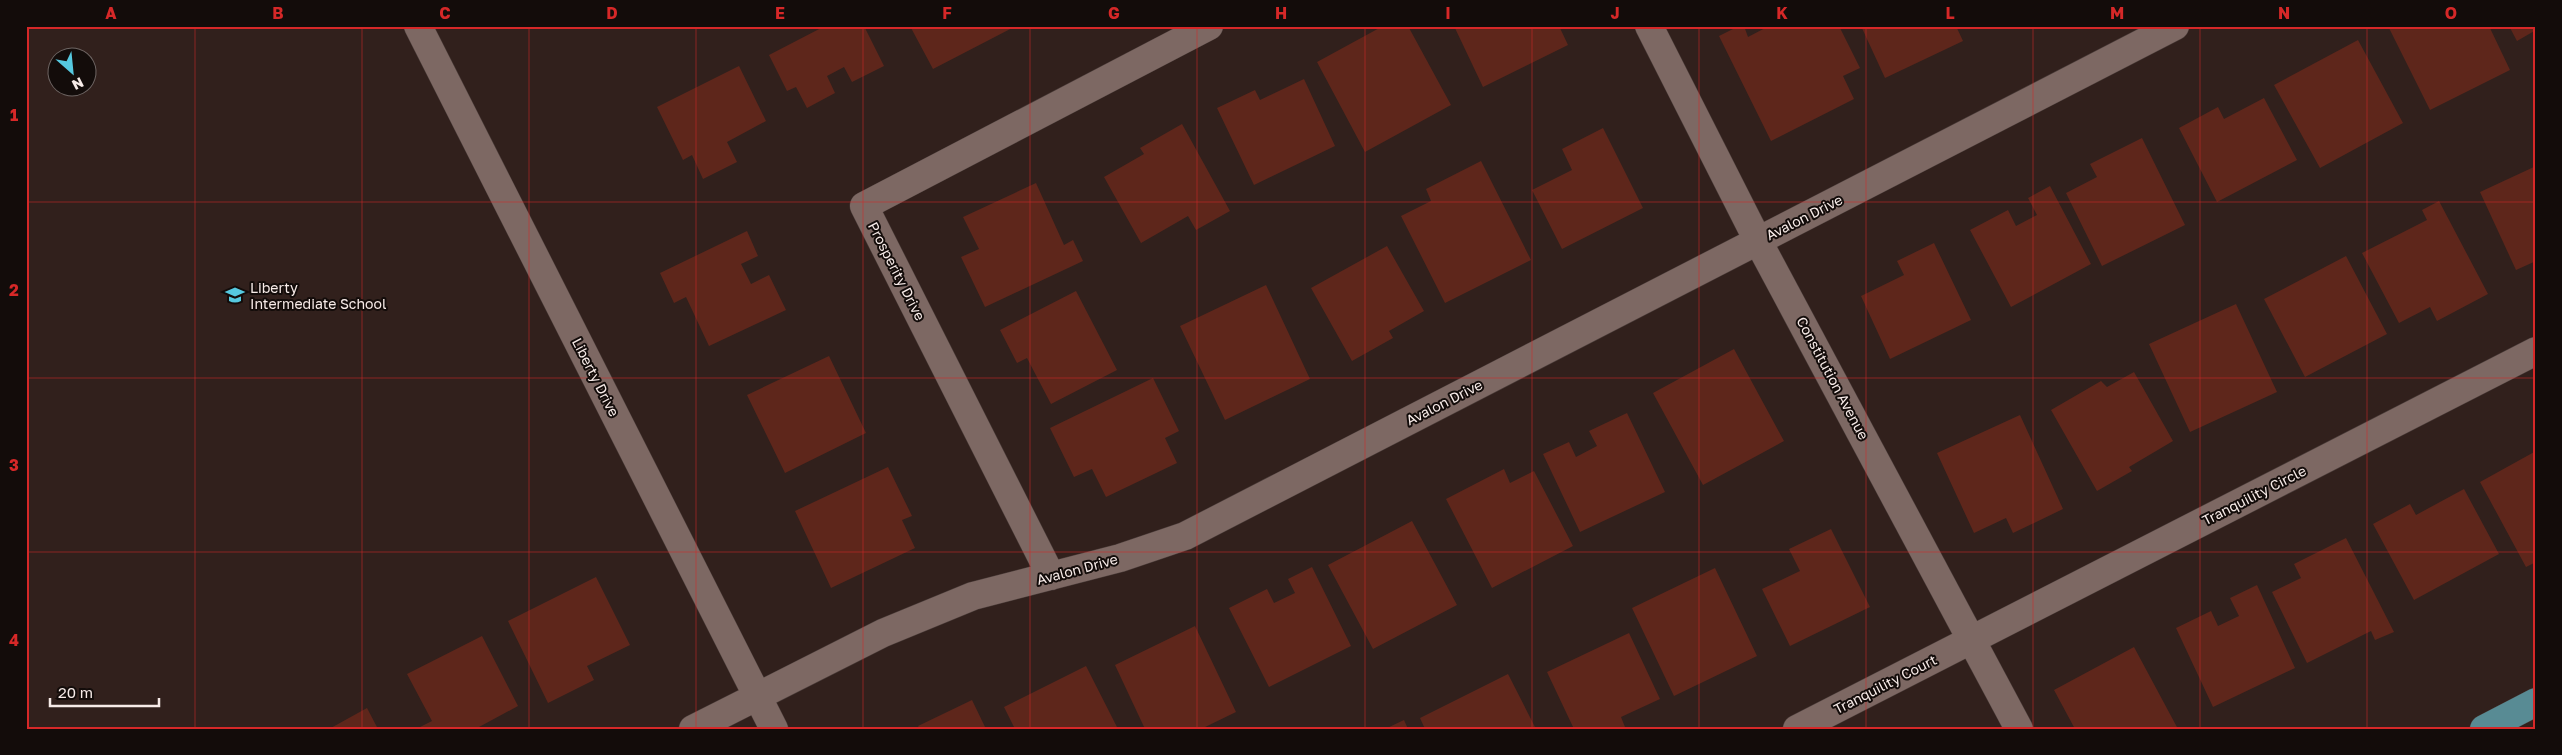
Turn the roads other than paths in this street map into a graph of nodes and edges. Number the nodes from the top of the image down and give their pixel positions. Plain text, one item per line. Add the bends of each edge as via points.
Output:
1 (418, 26) edge
2 (1209, 26) edge
3 (1649, 26) edge
4 (2175, 26) edge
5 (1758, 241) junction
6 (2536, 351) edge
7 (1051, 576) junction
8 (1973, 639) junction
9 (758, 696) junction
10 (2536, 702) edge
11 (693, 729) edge
12 (774, 729) edge
13 (1797, 729) edge
14 (2020, 729) edge
15 (2484, 729) edge

1 - 9 street, Liberty Drive
2 - 7 street, Prosperity Drive via 864,206
3 - 5 street, Constitution Avenue
4 - 5 street, Avalon Drive
5 - 7 street, Avalon Drive via 1184,536 1120,558
5 - 8 street, Constitution Avenue
6 - 8 street, Tranquility Circle
7 - 9 street, Avalon Drive via 973,596 883,634
8 - 13 street, Tranquility Court
8 - 14 street, Constitution Avenue
9 - 11 street, Avalon Drive
9 - 12 street, Liberty Drive
10 - 15 main road

